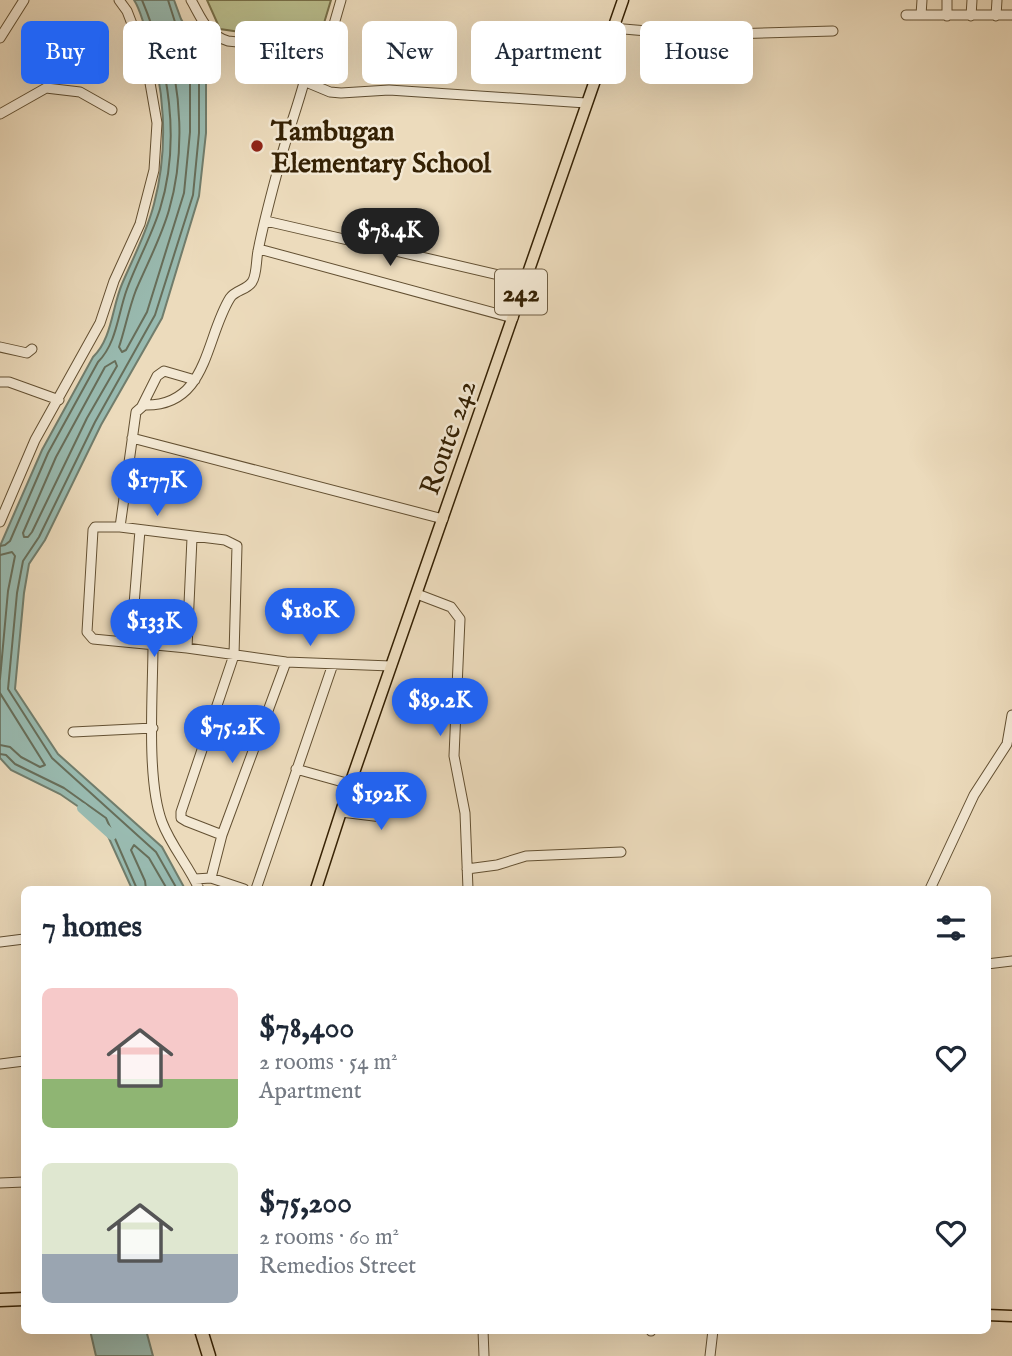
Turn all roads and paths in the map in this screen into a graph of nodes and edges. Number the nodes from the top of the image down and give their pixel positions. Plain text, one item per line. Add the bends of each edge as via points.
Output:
1 (24, 0) edge
2 (119, 0) edge
3 (191, 0) edge
4 (341, 0) edge
5 (623, 0) edge
6 (922, 0) edge
7 (947, 0) edge
8 (972, 0) edge
9 (997, 0) edge
10 (906, 15) dead end
11 (921, 15) junction
12 (1012, 15) edge
13 (947, 16) junction
14 (971, 16) junction
15 (996, 16) junction
16 (335, 21) edge
17 (615, 21) edge
18 (626, 29) edge
19 (833, 31) dead end
20 (0, 38) edge
21 (235, 42) edge
22 (305, 84) edge
23 (311, 84) edge
24 (593, 84) edge
25 (586, 103) junction
26 (112, 110) dead end
27 (0, 114) edge
28 (266, 222) junction
29 (259, 248) junction
30 (525, 281) junction
31 (513, 318) junction
32 (0, 347) edge
33 (33, 349) dead end
34 (195, 380) junction
35 (0, 382) edge
36 (59, 400) junction
37 (142, 406) junction
38 (132, 438) junction
39 (443, 519) junction
40 (0, 522) edge
41 (120, 527) junction
42 (140, 530) junction
43 (192, 538) junction
44 (416, 594) junction
45 (131, 642) junction
46 (153, 644) junction
47 (187, 648) junction
48 (234, 654) junction
49 (286, 662) junction
50 (333, 664) junction
51 (391, 666) junction
52 (1012, 715) edge
53 (152, 727) junction
54 (73, 732) dead end
55 (296, 769) junction
56 (350, 784) junction
57 (393, 798) dead end
58 (341, 812) junction
59 (222, 835) junction
60 (621, 852) dead end
61 (467, 869) junction
62 (211, 878) junction
63 (194, 879) junction
64 (198, 886) edge
65 (235, 886) edge
66 (257, 886) edge
67 (317, 886) edge
68 (468, 886) edge
69 (931, 886) edge
70 (21, 939) edge
71 (0, 942) edge
72 (1012, 961) edge
73 (991, 964) edge
74 (21, 1061) edge
75 (0, 1064) edge
76 (21, 1182) edge
77 (0, 1183) edge
78 (21, 1299) edge
79 (0, 1300) edge
80 (991, 1315) edge
81 (1012, 1316) edge
82 (202, 1334) edge
83 (483, 1334) edge
84 (713, 1334) edge
85 (209, 1356) edge
86 (484, 1356) edge
87 (710, 1356) edge

1 - 20 street
2 - 36 street via 146,60 157,123 153,170 140,223 100,323
3 - 21 street via 211,33
4 - 16 street
5 - 17 main road, Route 242 / 242
6 - 11 street
7 - 13 street
8 - 14 street
9 - 15 street
10 - 11 street
11 - 13 street
12 - 15 street
13 - 14 street
14 - 15 street
18 - 19 street via 694,35
22 - 28 street via 281,156
23 - 25 street via 341,93 389,90
24 - 25 main road, Route 242 / 242
25 - 30 main road, Route 242 / 242
26 - 27 street via 85,94 46,88
28 - 29 street
28 - 30 street
29 - 31 street
29 - 34 street via 251,283 230,299
30 - 31 main road, Route 242 / 242
31 - 39 main road, Route 242 / 242
32 - 33 street via 27,354
34 - 37 street via 174,401
34 - 37 street via 164,371
35 - 36 street
36 - 40 street via 35,440
37 - 38 street via 136,412
38 - 39 street
38 - 41 street
39 - 44 main road, Route 242 / 242
41 - 42 street
41 - 45 street via 100,525 93,530 88,636
42 - 43 street
42 - 45 street
43 - 47 street
43 - 48 street via 237,546
44 - 51 main road, Route 242 / 242
44 - 61 street via 451,607 460,619 454,756 465,813
45 - 46 street
46 - 47 street
46 - 53 street
47 - 48 street
48 - 49 street
48 - 59 street via 181,812 186,821
49 - 50 street
49 - 59 street
50 - 51 street
50 - 55 street
51 - 56 main road, Route 242 / 242
52 - 69 street via 1007,744 974,795
53 - 54 street
53 - 63 street via 158,808
55 - 56 street
55 - 66 street
56 - 58 main road, Route 242 / 242
57 - 58 street via 382,817
58 - 67 main road, Route 242 / 242
59 - 62 street
60 - 61 street via 526,856
61 - 68 street
62 - 63 street
62 - 65 street
63 - 64 street
70 - 71 street
72 - 73 street
74 - 75 street
76 - 77 street
78 - 79 highway
80 - 81 main road
82 - 85 highway
83 - 86 street
84 - 87 street

